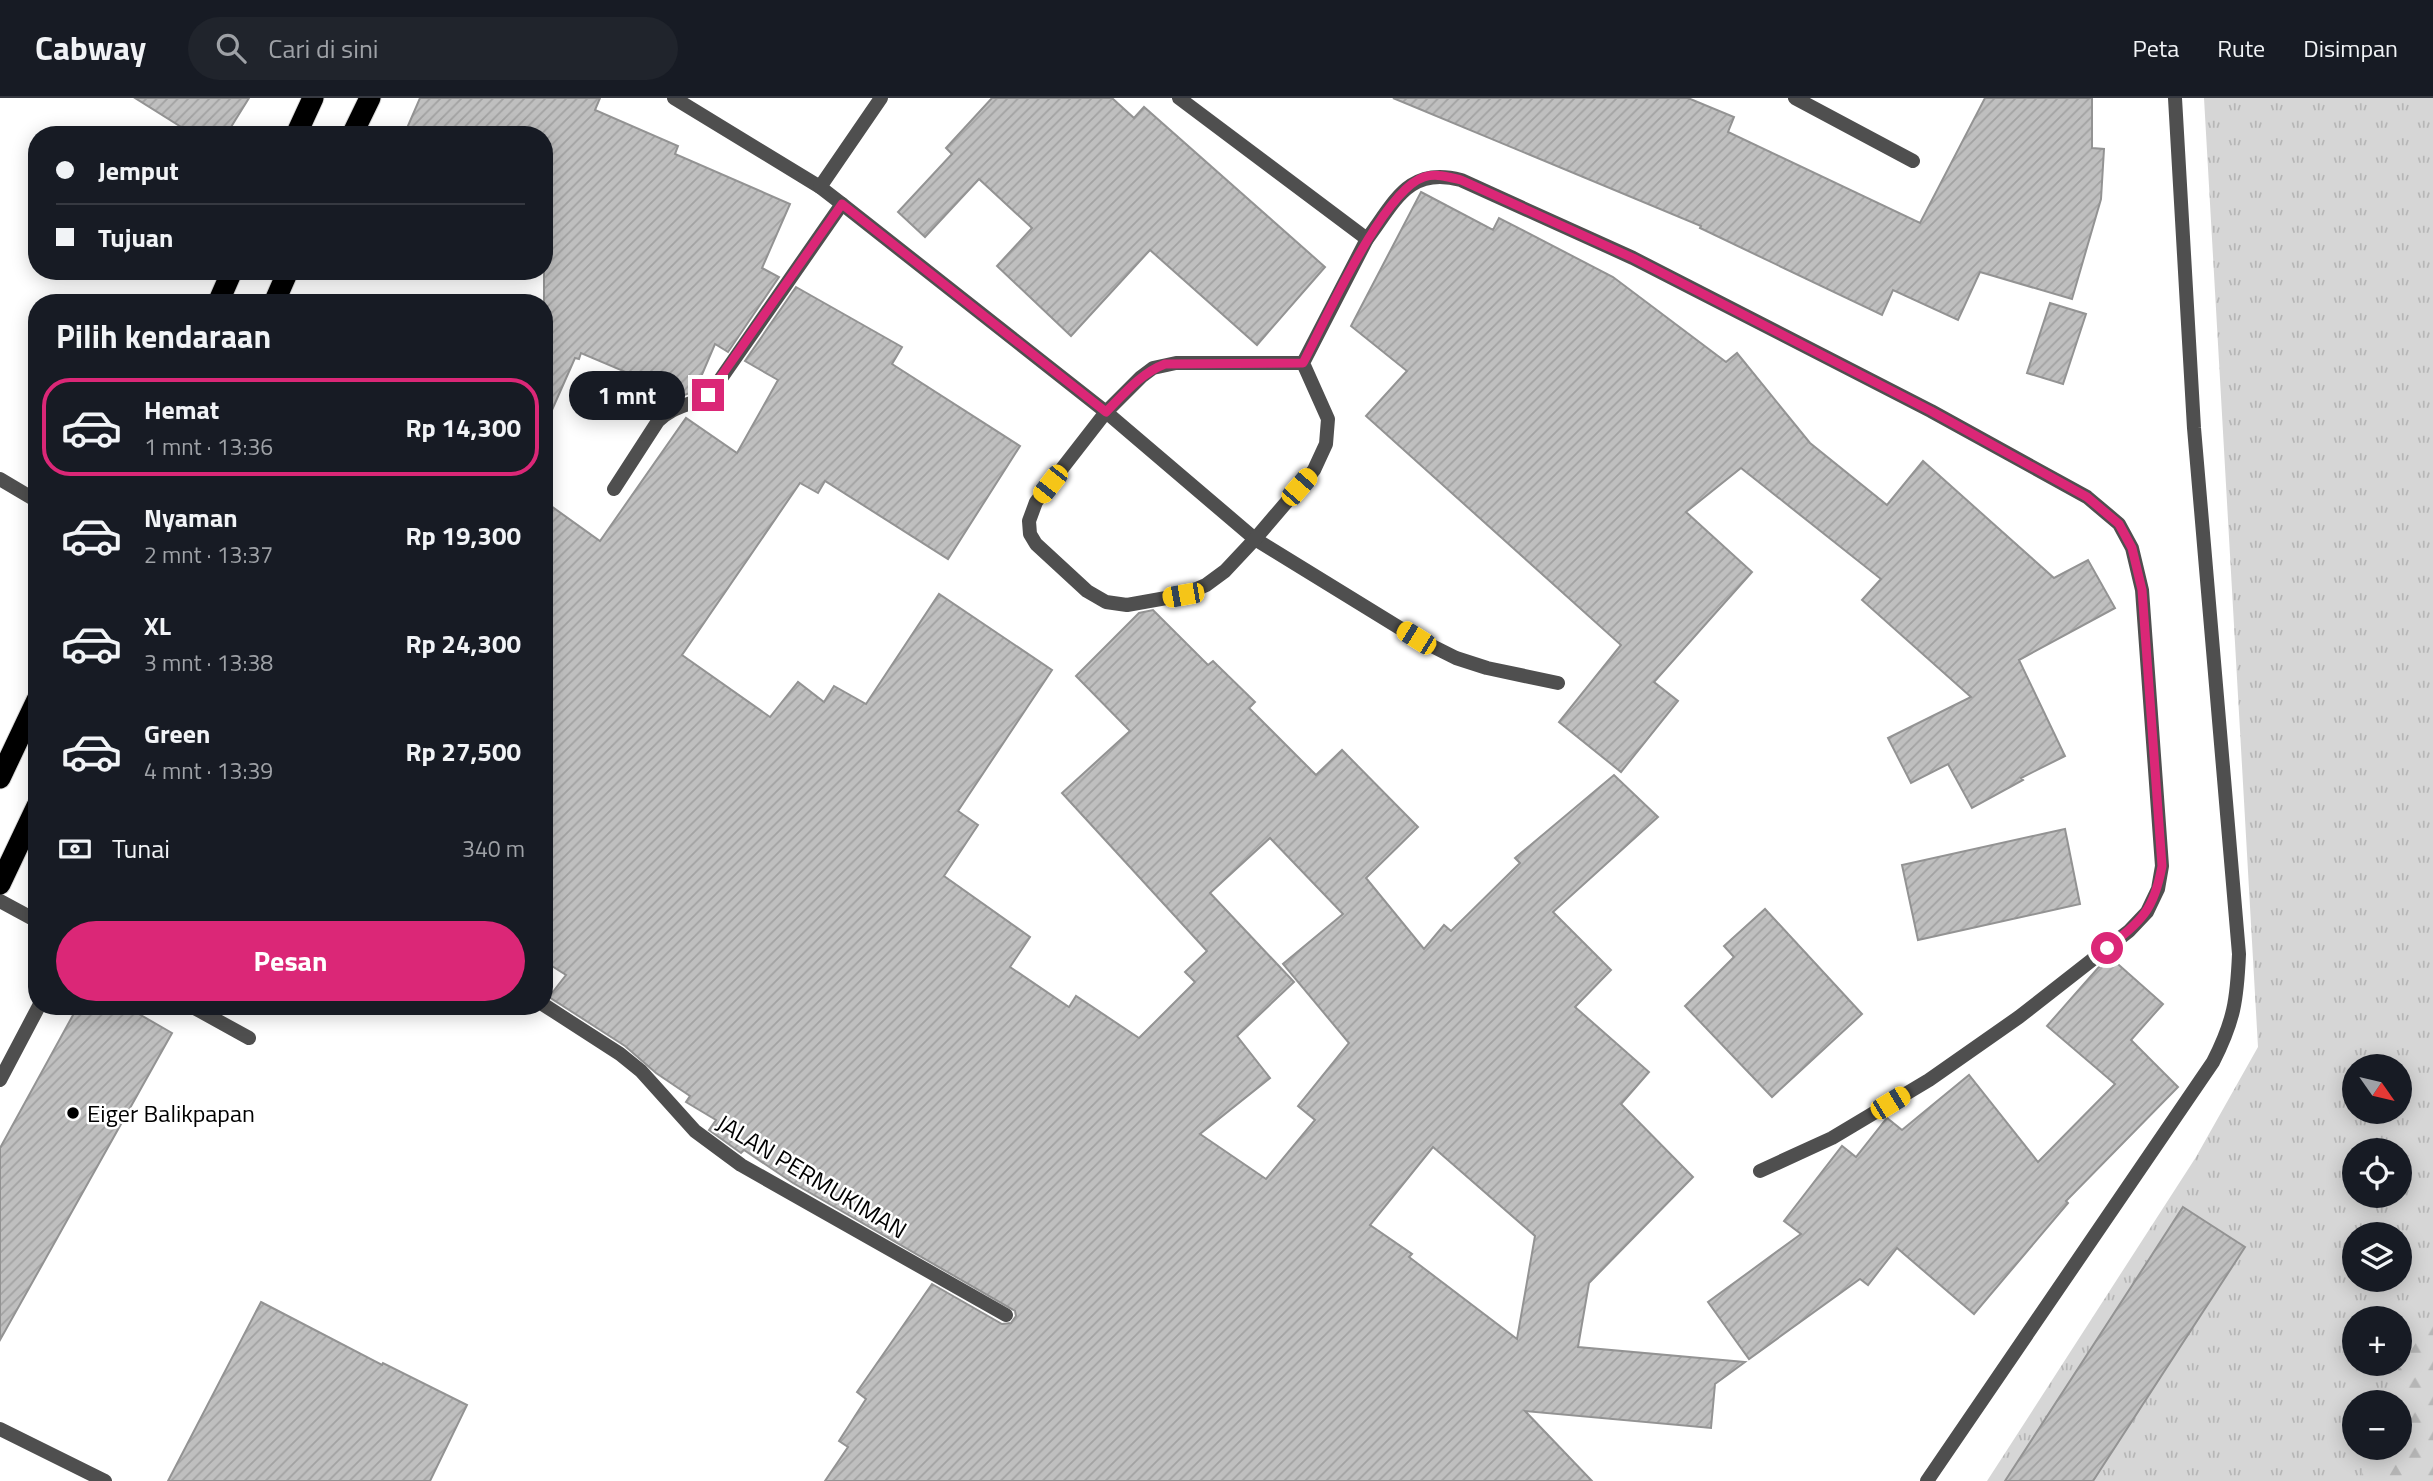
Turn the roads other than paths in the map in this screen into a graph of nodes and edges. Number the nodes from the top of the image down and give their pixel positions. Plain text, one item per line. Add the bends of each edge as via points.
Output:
1 (313, 98) edge
2 (370, 98) edge
3 (674, 98) edge
4 (881, 98) edge
5 (1179, 98) edge
6 (1795, 98) edge
7 (2175, 98) edge
8 (300, 126) edge
9 (356, 126) edge
10 (1913, 161) dead end
11 (820, 187) junction
12 (842, 204) junction
13 (1367, 239) junction
14 (1303, 363) junction
15 (1106, 412) junction
16 (0, 479) edge
17 (614, 489) dead end
18 (28, 496) edge
19 (1255, 539) junction
20 (1558, 684) dead end
21 (28, 718) edge
22 (0, 778) edge
23 (28, 825) edge
24 (0, 884) edge
25 (0, 901) edge
26 (28, 916) edge
27 (553, 1011) edge
28 (34, 1015) edge
29 (207, 1015) edge
30 (248, 1038) dead end
31 (0, 1080) edge
32 (1760, 1171) dead end
33 (1006, 1315) dead end
34 (0, 1429) edge
35 (104, 1481) edge
36 (1927, 1481) edge

1 - 8 highway
2 - 9 highway
3 - 11 street
4 - 11 street
5 - 13 street
6 - 10 street
7 - 36 street via 2194,428 2239,954 2237,996 2229,1030 2213,1062
11 - 12 street
12 - 15 street
12 - 17 street via 715,387 698,402 668,411 658,421
13 - 14 street
13 - 32 street via 1410,184 1443,175 1461,180 1633,258 1931,411 2087,497 2119,524 2132,548 2142,590 2162,866 2147,912 2019,1017 1929,1080 1832,1138
14 - 15 street via 1165,364 1141,377
14 - 19 street via 1328,419 1326,444 1314,470
15 - 19 street
15 - 19 street via 1036,502 1029,521 1036,544 1087,591 1106,602 1127,605 1183,595 1225,571
16 - 18 street
19 - 20 street via 1456,658
21 - 22 highway
23 - 24 highway
25 - 26 street
27 - 33 street, JALAN PERMUKIMAN via 641,1071 695,1131 741,1166
28 - 31 street
29 - 30 street
34 - 35 street

